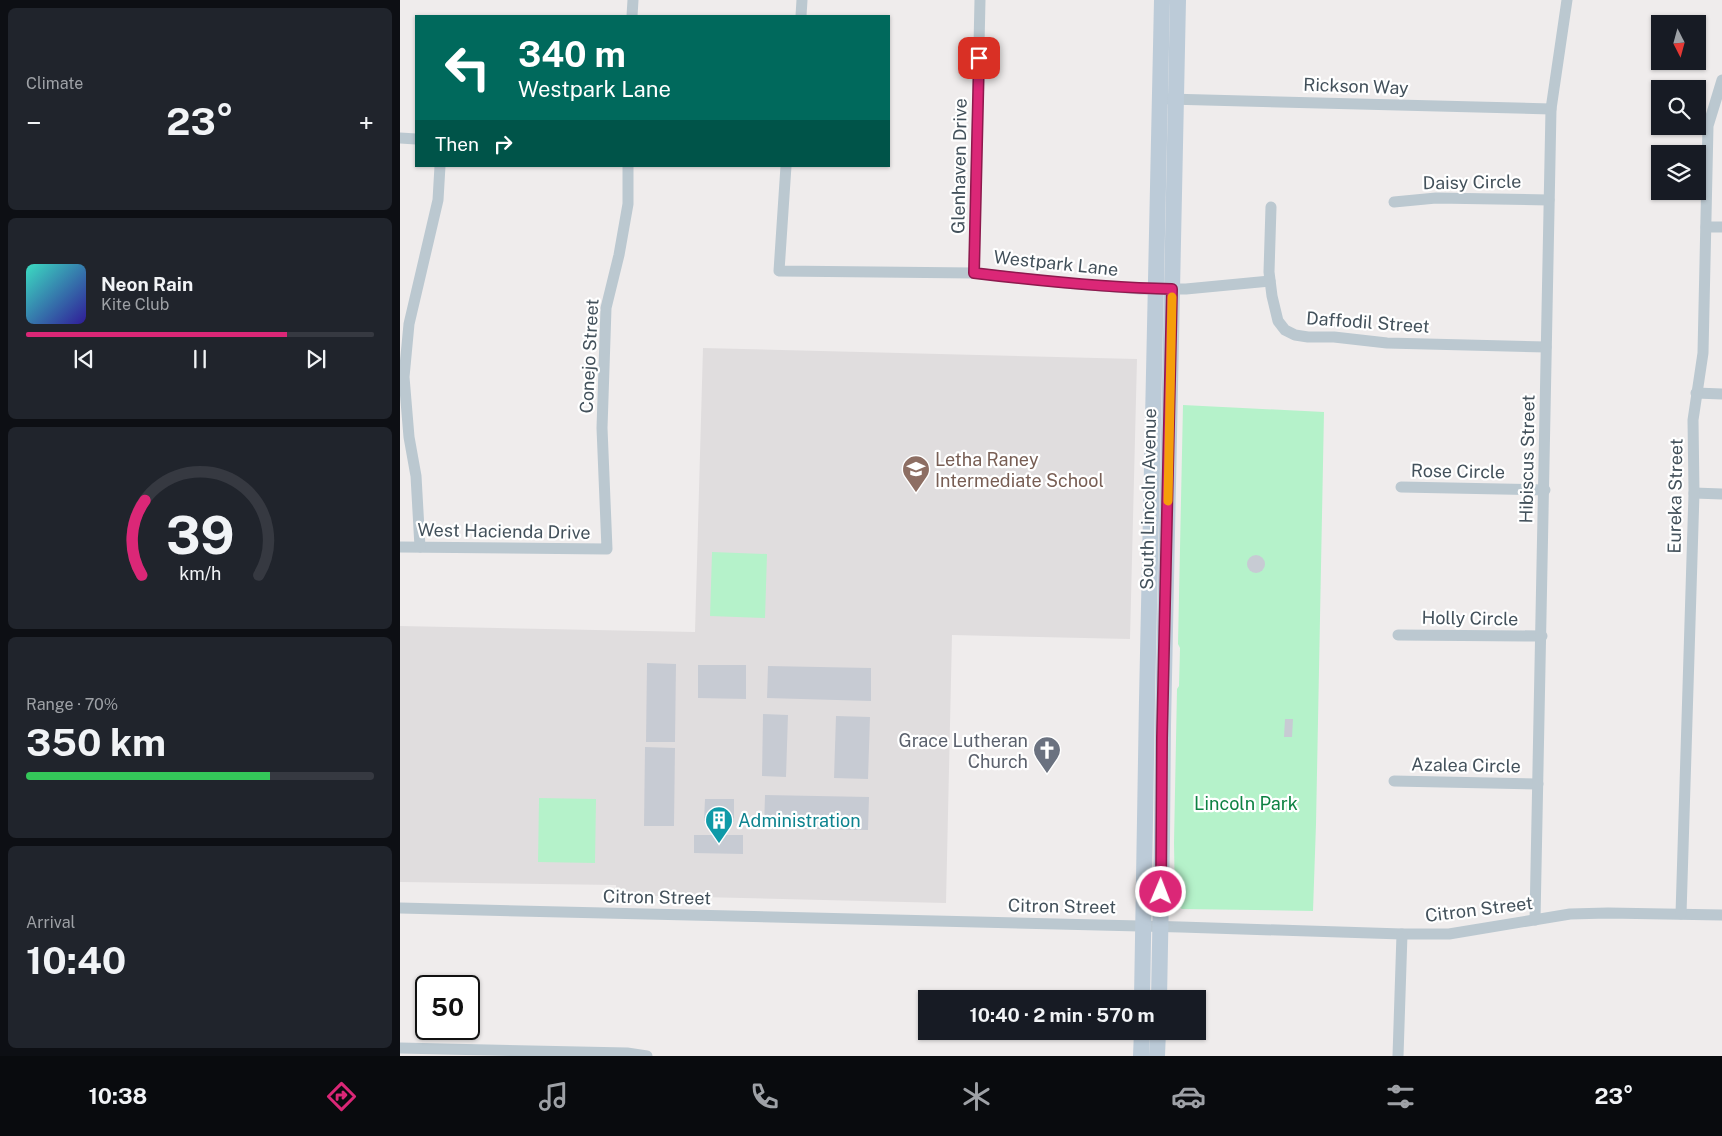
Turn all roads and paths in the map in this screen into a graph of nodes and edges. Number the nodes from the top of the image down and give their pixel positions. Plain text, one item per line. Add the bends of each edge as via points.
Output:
1 (633, 0) edge
2 (802, 0) edge
3 (980, 0) edge
4 (1162, 0) edge
5 (1178, 0) edge
6 (1568, 0) edge
7 (632, 15) edge
8 (801, 15) edge
9 (1722, 80) edge
10 (1160, 98) junction
11 (1177, 99) junction
12 (1552, 108) junction
13 (400, 138) edge
14 (415, 139) edge
15 (440, 167) edge
16 (628, 167) edge
17 (786, 167) edge
18 (1549, 200) junction
19 (1394, 202) dead end
20 (1271, 207) dead end
21 (1706, 227) junction
22 (1722, 227) edge
23 (974, 273) junction
24 (1270, 281) junction
25 (1164, 289) junction
26 (1546, 347) junction
27 (1696, 393) junction
28 (1722, 394) edge
29 (1401, 487) dead end
30 (1544, 490) junction
31 (1694, 493) junction
32 (1722, 494) edge
33 (400, 547) edge
34 (420, 547) junction
35 (607, 549) joint
36 (1398, 635) dead end
37 (1542, 636) junction
38 (1394, 781) dead end
39 (1538, 784) junction
40 (400, 908) edge
41 (1681, 914) junction
42 (1722, 915) edge
43 (1535, 920) junction
44 (1143, 926) junction
45 (1160, 926) junction
46 (1402, 934) junction
47 (1142, 990) edge
48 (1158, 990) edge
49 (1142, 1040) edge
50 (1158, 1040) edge
51 (400, 1048) edge
52 (648, 1056) edge
53 (1141, 1056) edge
54 (1157, 1056) edge
55 (1398, 1056) edge

1 - 7 street
2 - 8 street
3 - 23 street, Glenhaven Drive
4 - 10 main road, South Lincoln Avenue
5 - 11 main road, South Lincoln Avenue
6 - 12 street, Hibiscus Street
9 - 21 street, Eureka Street via 1708,126
10 - 11 street, Rickson Way
10 - 25 main road, South Lincoln Avenue
11 - 12 street, Rickson Way
11 - 25 main road, South Lincoln Avenue
12 - 18 street, Hibiscus Street
13 - 14 street
15 - 34 street via 438,200 409,324 404,377 416,476
16 - 35 street, Conejo Street via 628,204 606,308 602,428
17 - 23 street, Westpark Lane via 778,271
18 - 19 street, Daisy Circle via 1436,198
18 - 26 street, Hibiscus Street
20 - 24 street, Daffodil Street
21 - 22 street
21 - 27 street, Eureka Street via 1702,353
23 - 25 street, Westpark Lane via 1066,284
24 - 25 street, Westpark Lane
24 - 26 street, Daffodil Street via 1278,322 1295,335 1387,343
25 - 44 main road, South Lincoln Avenue via 1147,675
25 - 45 main road, South Lincoln Avenue
26 - 30 street, Hibiscus Street
27 - 28 street
27 - 31 street, Eureka Street
29 - 30 street, Rose Circle
30 - 37 street, Hibiscus Street
31 - 32 street
31 - 41 street, Eureka Street
33 - 34 street, West Hacienda Drive
34 - 35 street, West Hacienda Drive
36 - 37 street, Holly Circle
37 - 39 street, Hibiscus Street
38 - 39 street, Azalea Circle
39 - 43 street, Hibiscus Street
40 - 44 street, Citron Street
41 - 42 street, Citron Street
41 - 43 street, Citron Street via 1608,912
43 - 46 street, Citron Street via 1448,934
44 - 45 street, Citron Street
44 - 47 main road, South Lincoln Avenue
45 - 46 street, Citron Street
45 - 48 main road, South Lincoln Avenue
46 - 55 street
49 - 53 main road
50 - 54 main road
51 - 52 street

